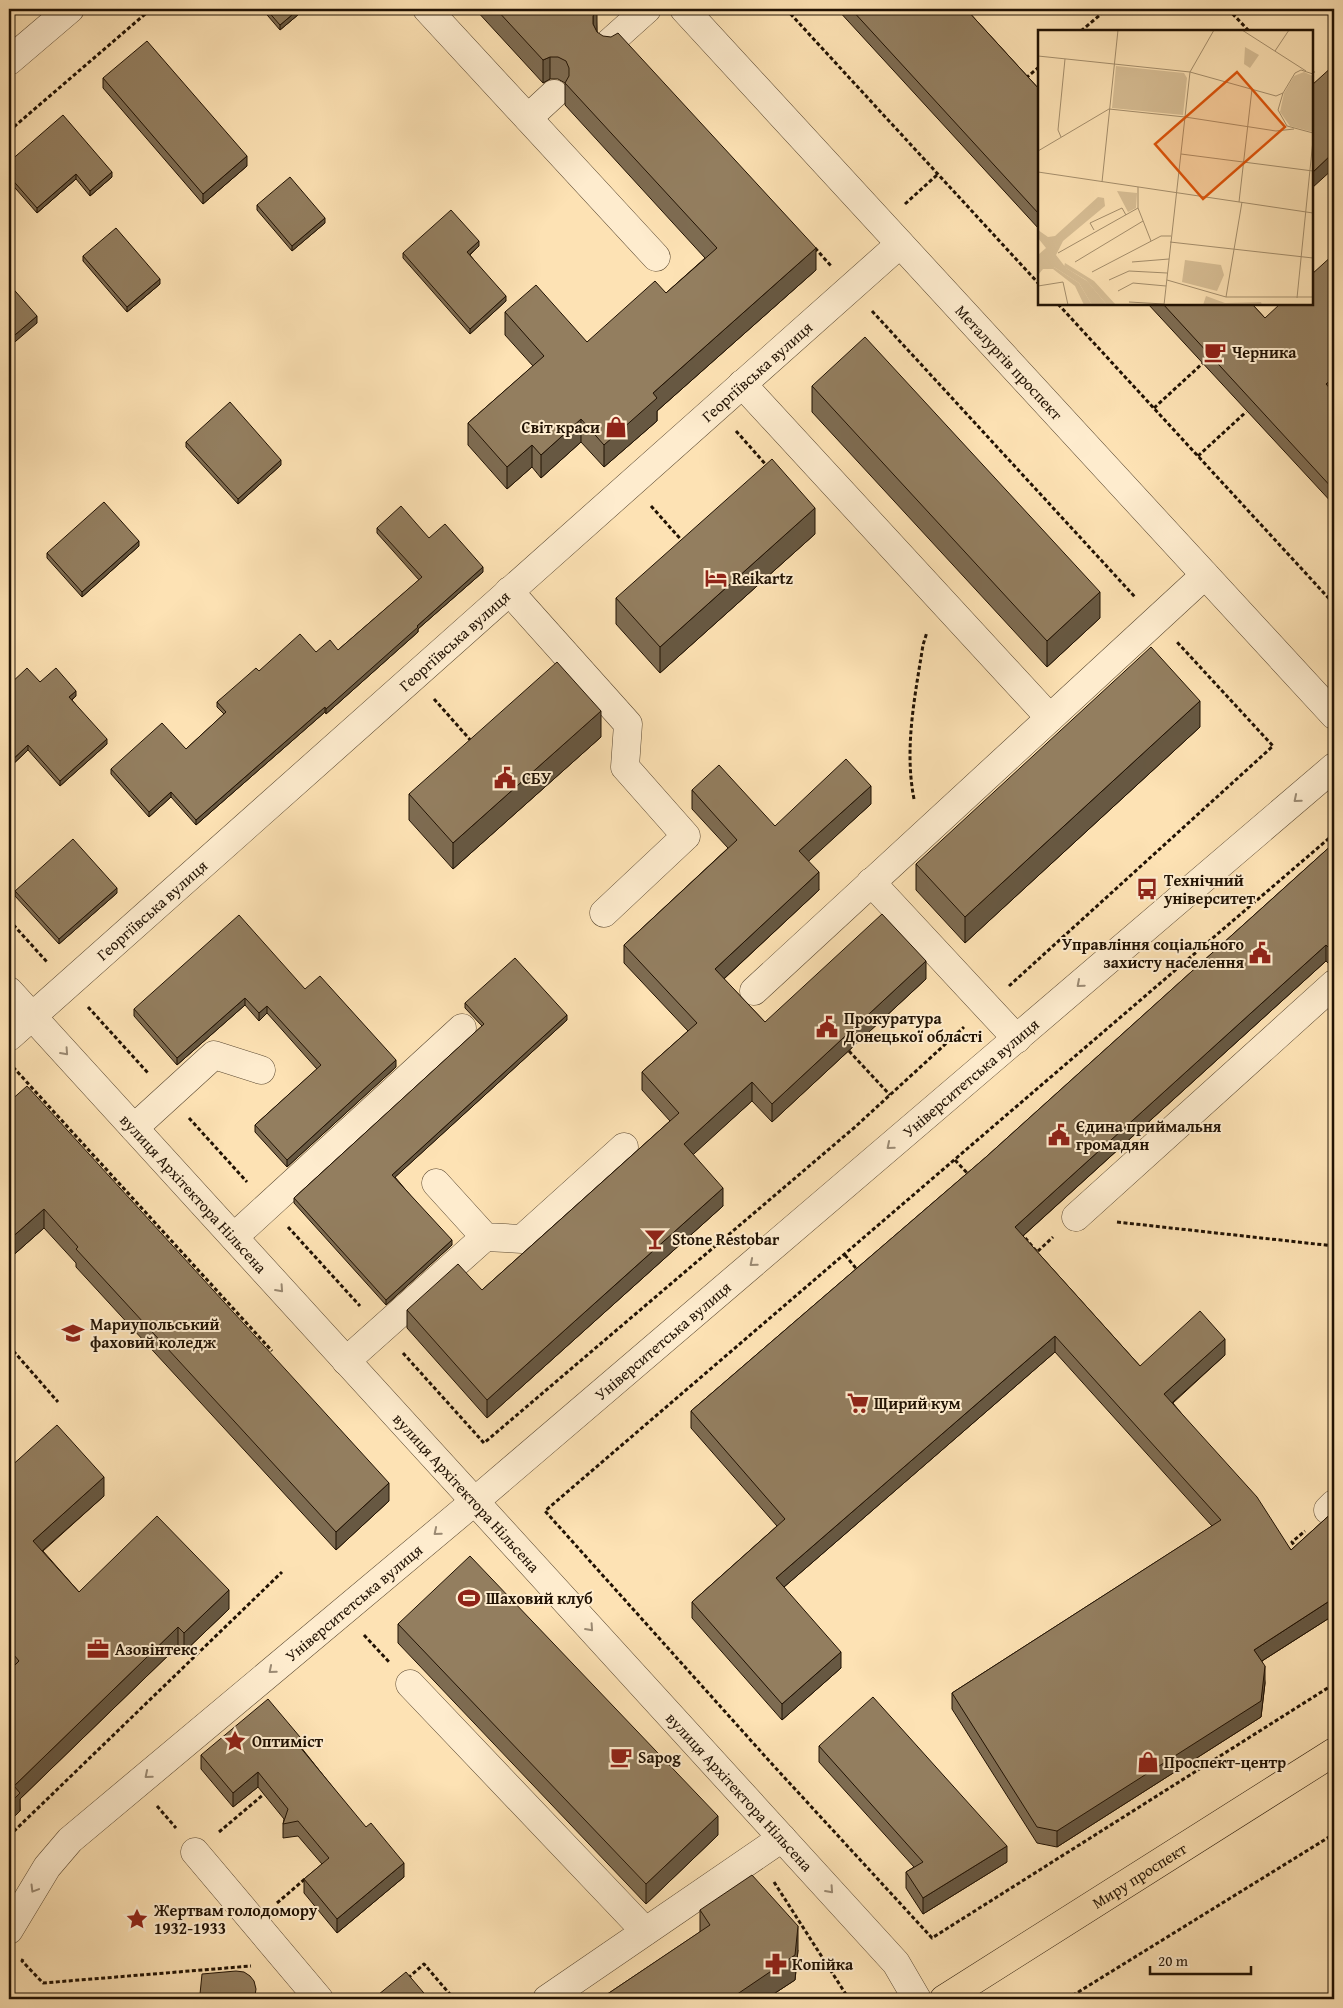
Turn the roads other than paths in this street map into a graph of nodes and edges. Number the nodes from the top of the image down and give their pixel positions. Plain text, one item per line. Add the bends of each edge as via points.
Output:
1 (70, 9) edge
2 (427, 9) edge
3 (647, 9) edge
4 (684, 9) edge
5 (608, 44) edge
6 (9, 61) edge
7 (554, 94) edge
8 (528, 118) junction
9 (900, 244) junction
10 (656, 257) dead end
11 (742, 384) junction
12 (1205, 575) junction
13 (509, 591) junction
14 (1334, 715) edge
15 (1050, 718) junction
16 (1334, 767) edge
17 (871, 882) junction
18 (604, 913) dead end
19 (9, 991) edge
20 (754, 991) dead end
21 (1331, 994) edge
22 (32, 1016) junction
23 (462, 1028) dead end
24 (9, 1037) edge
25 (1017, 1039) junction
26 (261, 1070) dead end
27 (134, 1128) junction
28 (624, 1147) dead end
29 (436, 1183) dead end
30 (1076, 1217) road end
31 (485, 1236) junction
32 (234, 1238) junction
33 (346, 1361) junction
34 (475, 1501) junction
35 (410, 1684) road end
36 (1334, 1752) edge
37 (782, 1838) junction
38 (195, 1852) road end
39 (9, 1930) edge
40 (646, 1932) junction
41 (319, 1999) edge
42 (547, 1999) edge
43 (917, 1999) edge
44 (944, 1999) edge

1 - 6 street
2 - 8 street
3 - 5 street
4 - 9 street, Металургів проспект
7 - 8 street
8 - 10 street
9 - 11 street, Георгіївська вулиця
9 - 12 street, Металургів проспект
11 - 13 street, Георгіївська вулиця
11 - 15 street
12 - 14 street, Металургів проспект
12 - 15 street
13 - 18 street via 628,724 625,767 686,836
13 - 22 street, Георгіївська вулиця
15 - 17 street
16 -> 25 street, Університетська вулиця
17 - 20 street
17 - 25 street
19 - 22 street, вулиця Архітектора Нільсена
21 - 30 street
22 - 24 street, Георгіївська вулиця
22 -> 27 street, вулиця Архітектора Нільсена
23 - 32 street
25 -> 34 street, Університетська вулиця
26 - 27 street via 214,1055
27 - 32 street, вулиця Архітектора Нільсена
28 - 31 street via 522,1239
29 - 31 street
31 - 33 street
32 -> 33 street, вулиця Архітектора Нільсена
33 - 34 street, вулиця Архітектора Нільсена
34 -> 37 street, вулиця Архітектора Нільсена
34 -> 39 street, Університетська вулиця via 70,1840 47,1867
35 - 40 street
36 - 44 main road, Миру проспект
37 - 40 street
37 -> 43 street, вулиця Архітектора Нільсена via 896,1963
38 - 41 street
40 - 42 street

